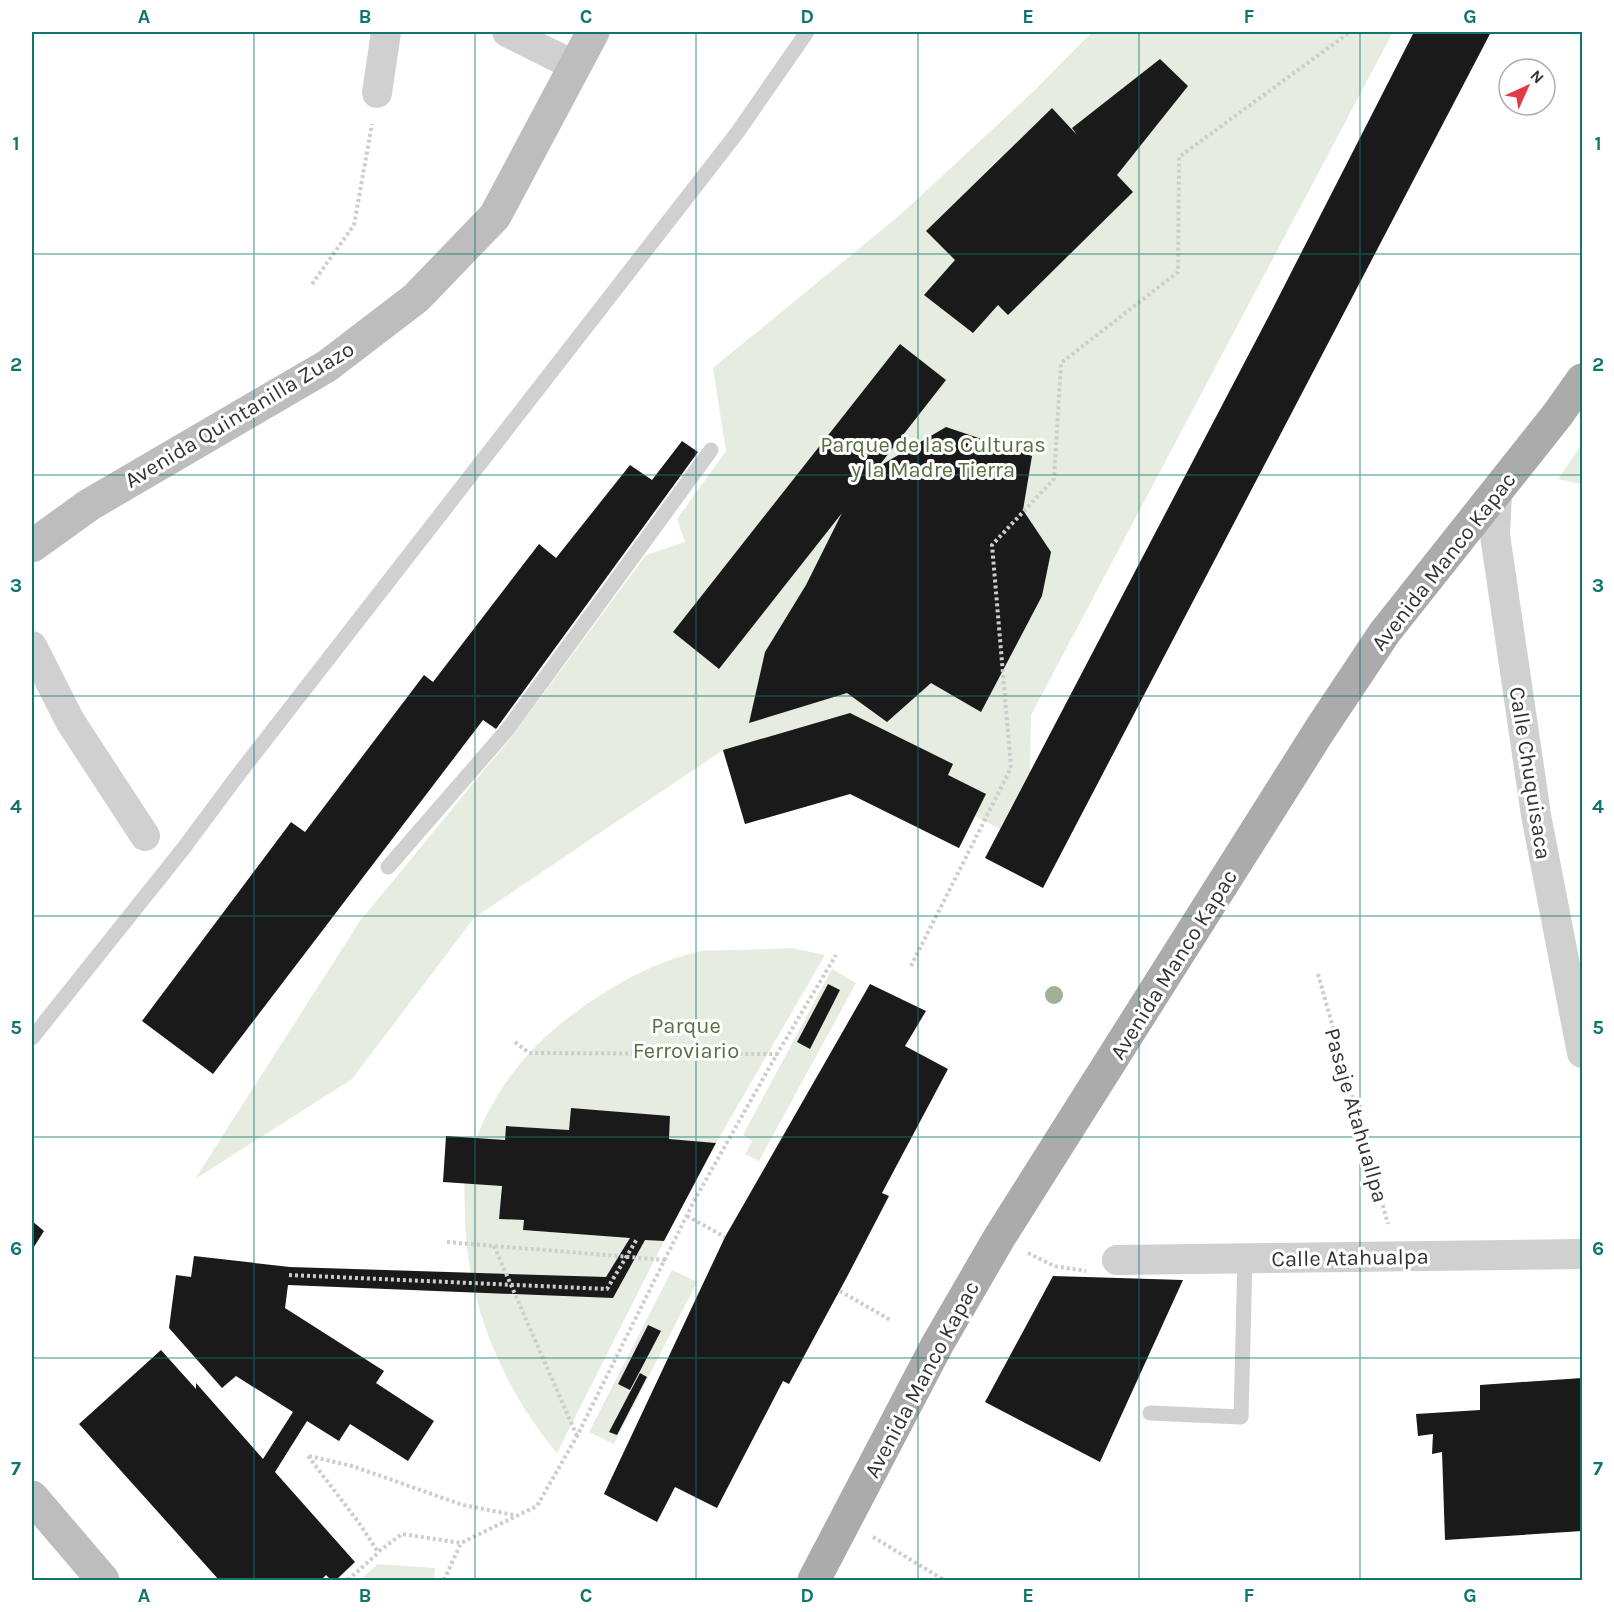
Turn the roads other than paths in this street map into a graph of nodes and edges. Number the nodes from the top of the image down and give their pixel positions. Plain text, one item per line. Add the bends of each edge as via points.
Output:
1 (386, 32) edge
2 (507, 32) edge
3 (593, 32) edge
4 (807, 32) edge
5 (575, 66) junction
6 (377, 93) road end
7 (1582, 380) edge
8 (711, 450) dead end
9 (1497, 492) junction
10 (32, 546) edge
11 (32, 646) edge
12 (145, 836) dead end
13 (388, 867) dead end
14 (32, 1038) edge
15 (1582, 1053) edge
16 (1582, 1254) edge
17 (1245, 1258) junction
18 (1117, 1260) road end
19 (1150, 1413) dead end
20 (32, 1497) edge
21 (103, 1581) edge
22 (814, 1581) edge

1 - 6 street
2 - 5 street
3 - 5 main road, Avenida Quintanilla Zuazo
4 - 14 lane via 737,133
5 - 10 main road, Avenida Quintanilla Zuazo via 495,216 416,298 327,366 89,505
7 - 9 main road, Avenida Manco Kapac
8 - 13 lane via 507,730
9 - 15 street, Calle Chuquisaca via 1495,534 1534,804
9 - 22 main road, Avenida Manco Kapac via 1379,642 1321,728 999,1238 937,1345
11 - 12 street via 70,721
16 - 17 street, Calle Atahualpa
17 - 18 street, Calle Atahualpa
17 - 19 lane via 1242,1418
20 - 21 main road

